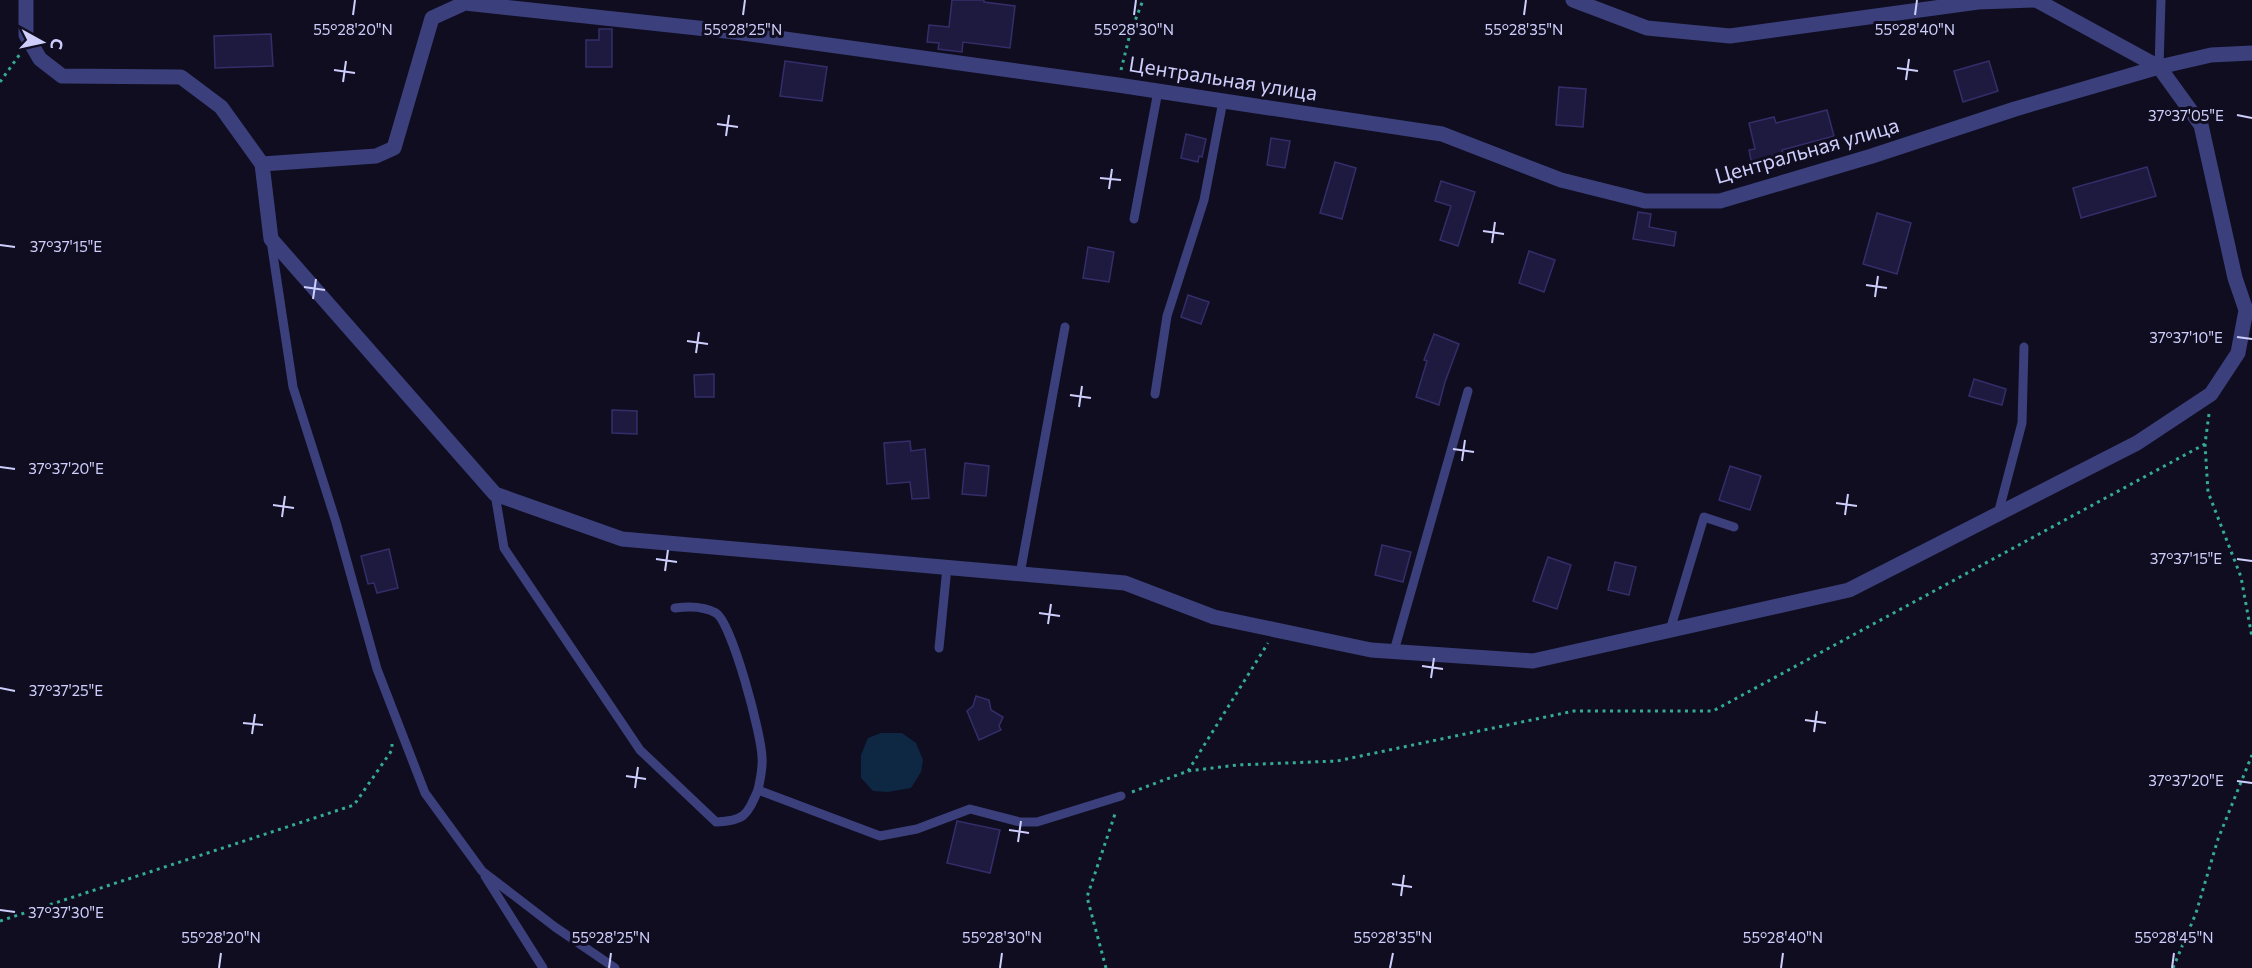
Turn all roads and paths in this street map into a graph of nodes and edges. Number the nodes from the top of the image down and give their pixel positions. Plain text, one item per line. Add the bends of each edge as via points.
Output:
1 (26, 0) edge
2 (1143, 0) edge
3 (1573, 0) edge
4 (2161, 0) edge
5 (26, 35) junction
6 (2252, 53) edge
7 (2159, 67) junction
8 (0, 82) edge
9 (1118, 85) junction
10 (1158, 91) junction
11 (1223, 101) junction
12 (262, 164) junction
13 (1134, 219) dead end
14 (271, 238) junction
15 (1065, 327) dead end
16 (2024, 346) dead end
17 (1468, 391) dead end
18 (1155, 394) dead end
19 (2211, 394) junction
20 (2205, 444) junction
21 (495, 494) junction
22 (1998, 514) junction
23 (1734, 527) dead end
24 (946, 567) junction
25 (1020, 574) junction
26 (675, 608) dead end
27 (1276, 630) junction
28 (1670, 630) junction
29 (2252, 637) edge
30 (939, 648) dead end
31 (1394, 651) junction
32 (395, 718) junction
33 (2252, 755) edge
34 (1188, 771) junction
35 (758, 790) junction
36 (1121, 796) junction
37 (482, 871) junction
38 (0, 921) edge
39 (543, 968) edge
40 (615, 968) edge
41 (1106, 968) edge
42 (2173, 968) edge

1 - 5 street
2 - 9 path
3 - 7 street via 1647,28 1730,36 1978,2 2036,0
4 - 7 lane
5 - 8 path via 18,58
5 - 12 street via 40,59 62,76 181,77 221,107
6 - 7 street, Центральная улица via 2211,55
7 - 11 street, Центральная улица via 1720,201 1645,201 1561,180 1442,134
7 - 19 street via 2201,125 2235,278 2246,310 2238,353
9 - 10 street, Центральная улица
9 - 12 street, Центральная улица via 735,32 465,3 432,18 394,148 376,156
10 - 11 street, Центральная улица
10 - 13 lane
11 - 18 lane via 1204,200 1167,316
12 - 14 street
14 - 21 street
14 - 32 lane via 293,387
15 - 25 lane
16 - 22 lane via 2022,423
17 - 31 lane
19 - 20 path
19 - 22 street via 2137,443
20 - 29 path via 2208,492 2241,577
20 - 34 path via 1713,711 1574,711 1337,761
21 - 24 street via 622,539
21 - 35 lane via 504,548 640,750 716,822 733,821 748,812
22 - 28 street via 1849,590
23 - 28 lane via 1704,517
24 - 25 street
24 - 30 lane
25 - 27 street via 1125,583 1214,617
26 - 35 lane via 691,605 717,614 728,630 758,729 763,759
27 - 31 street via 1371,650
27 - 34 path
28 - 31 street via 1533,661
32 - 37 lane via 425,793
32 - 38 path via 392,750 354,805
33 - 42 path
34 - 36 path
35 - 36 lane via 880,836 917,829 970,809 1020,822 1037,822
36 - 41 path via 1087,897
37 - 39 lane
37 - 40 lane

